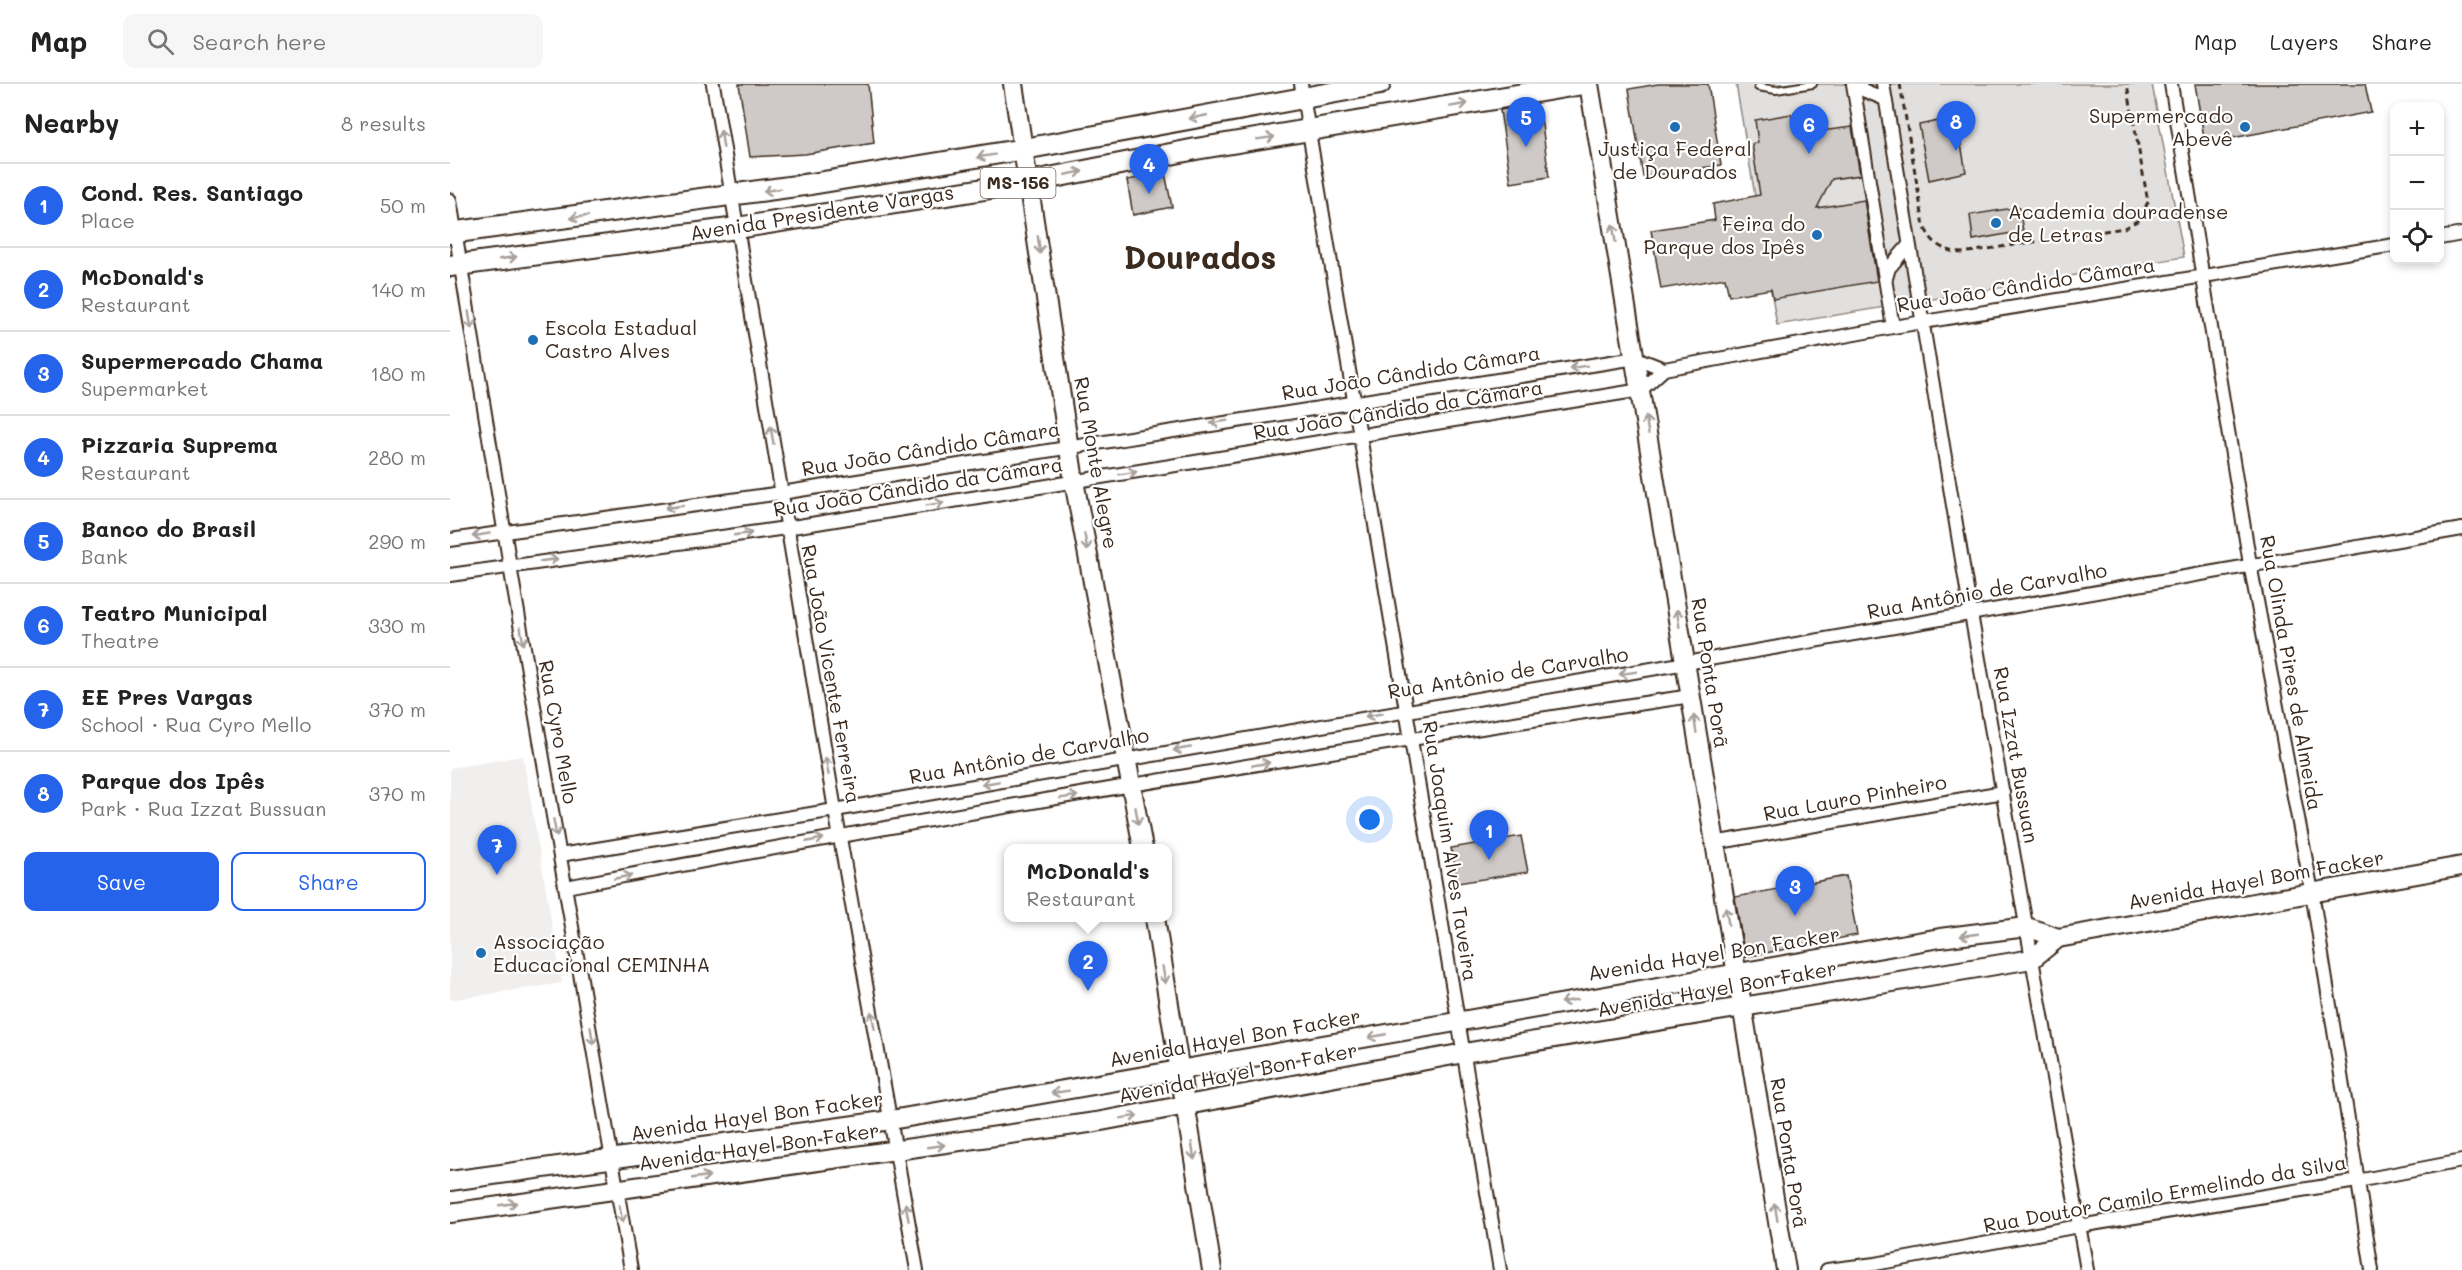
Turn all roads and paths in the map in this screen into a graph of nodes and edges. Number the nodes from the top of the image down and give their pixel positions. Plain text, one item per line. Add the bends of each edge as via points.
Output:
1 (713, 84) edge
2 (1013, 84) edge
3 (1380, 84) edge
4 (1583, 84) edge
5 (1589, 84) edge
6 (1813, 84) edge
7 (1853, 84) edge
8 (1858, 84) edge
9 (1883, 84) edge
10 (1900, 84) edge
11 (2127, 84) edge
12 (2171, 84) edge
13 (1758, 87) dead end
14 (1303, 90) edge
15 (1885, 99) junction
16 (1310, 131) junction
17 (1024, 149) junction
18 (1029, 182) junction
19 (811, 184) junction
20 (732, 197) junction
21 (450, 200) edge
22 (816, 215) junction
23 (737, 228) junction
24 (453, 233) edge
25 (2462, 234) edge
26 (2444, 237) edge
27 (1909, 246) junction
28 (2390, 246) edge
29 (456, 265) edge
30 (2205, 275) junction
31 (1886, 278) junction
32 (1921, 322) junction
33 (1893, 327) junction
34 (1636, 358) junction
35 (1664, 369) junction
36 (1641, 390) junction
37 (1354, 401) junction
38 (1360, 437) junction
39 (1068, 446) junction
40 (1074, 481) junction
41 (782, 493) junction
42 (786, 528) junction
43 (2462, 529) edge
44 (504, 531) junction
45 (450, 540) edge
46 (2250, 564) junction
47 (510, 566) junction
48 (450, 575) edge
49 (1971, 614) junction
50 (1686, 664) junction
51 (1691, 696) junction
52 (1407, 710) junction
53 (1412, 738) junction
54 (1126, 759) junction
55 (1132, 787) junction
56 (2003, 792) junction
57 (835, 810) junction
58 (839, 835) junction
59 (1714, 843) junction
60 (1142, 844) edge
61 (560, 855) junction
62 (2462, 866) edge
63 (566, 888) junction
64 (2312, 892) junction
65 (1156, 922) edge
66 (2027, 927) junction
67 (2058, 938) junction
68 (2032, 959) junction
69 (1737, 974) junction
70 (1743, 1008) junction
71 (1458, 1021) junction
72 (1464, 1053) junction
73 (1179, 1072) junction
74 (1186, 1107) junction
75 (891, 1120) junction
76 (896, 1151) junction
77 (612, 1159) junction
78 (2462, 1161) edge
79 (450, 1181) edge
80 (2357, 1181) junction
81 (616, 1188) junction
82 (450, 1213) edge
83 (2079, 1226) junction
84 (1871, 1267) edge
85 (631, 1270) edge
86 (917, 1270) edge
87 (1212, 1270) edge
88 (1500, 1270) edge
89 (1786, 1270) edge
90 (1827, 1270) edge
91 (2087, 1270) edge
92 (2372, 1270) edge

20 -> 1 street, Rua João Vicente Ferreira
2 - 17 street, Rua Monte Alegre
3 - 14 main road, Avenida Presidente Vargas
16 -> 4 main road, Avenida Presidente Vargas / MS-156
34 -> 5 street, Rua Ponta Porã
6 - 13 lane via 1776,90
7 - 31 street
8 - 15 street
9 - 15 street, Rua Izzat Bussuan
10 - 11 path via 1924,226 1936,245 1962,253 2124,228 2139,220 2148,202
12 - 30 street, Rua Olinda Pires de Almeida
14 - 16 street, Rua Joaquim Alves Taveira
14 -> 17 main road, Avenida Presidente Vargas
15 - 27 street, Rua Izzat Bussuan
18 -> 16 main road, Avenida Presidente Vargas / MS-156
16 - 37 street, Rua Joaquim Alves Taveira
17 - 18 street, Rua Monte Alegre
17 -> 19 main road, Avenida Presidente Vargas
18 - 22 main road, Avenida Presidente Vargas / MS-156
18 -> 39 street, Rua Monte Alegre
19 -> 20 main road, Avenida Presidente Vargas
19 - 22 main road
20 - 23 street, Rua João Vicente Ferreira
20 -> 24 main road, Avenida Presidente Vargas
21 - 24 street, Rua Cyro Mello
22 - 23 main road, Avenida Presidente Vargas / MS-156
29 -> 23 main road, Avenida Presidente Vargas / MS-156
41 -> 23 street, Rua João Vicente Ferreira
24 - 29 street, Rua Cyro Mello
25 - 26 street
27 - 31 street via 1889,268
27 - 32 street, Rua Izzat Bussuan
28 - 30 street, Rua João Cândido Câmara
29 -> 44 street, Rua Cyro Mello
30 - 32 street, Rua João Cândido Câmara
30 - 46 street, Rua Olinda Pires de Almeida
31 - 33 street
32 - 33 street, Rua João Cândido Câmara
32 - 49 street, Rua Izzat Bussuan
33 - 35 street, Rua João Cândido Câmara
34 - 35 street
34 - 36 street, Rua Ponta Porã
34 -> 37 street, Rua João Cândido Câmara
35 - 36 street
36 - 38 street, Rua João Cândido da Câmara
50 -> 36 street, Rua Ponta Porã
37 - 38 street, Rua Joaquim Alves Taveira
37 -> 39 street, Rua João Cândido Câmara
40 -> 38 street, Rua João Cândido da Câmara
38 - 52 street, Rua Joaquim Alves Taveira
39 - 40 street, Rua Monte Alegre
39 - 41 street, Rua João Cândido Câmara
42 -> 40 street, Rua João Cândido da Câmara
40 -> 54 street, Rua Monte Alegre
41 - 42 street, Rua João Vicente Ferreira
41 -> 44 street, Rua João Cândido Câmara
47 -> 42 street, Rua João Cândido da Câmara
57 -> 42 street, Rua João Vicente Ferreira
43 - 46 street, Rua Antônio de Carvalho
44 -> 45 street, Rua João Cândido Câmara
44 - 47 street, Rua Cyro Mello
46 - 49 street, Rua Antônio de Carvalho
46 - 64 street, Rua Olinda Pires de Almeida
47 - 48 street, Rua João Cândido da Câmara
47 -> 61 street, Rua Cyro Mello
49 - 50 street, Rua Antônio de Carvalho
49 - 56 street, Rua Izzat Bussuan
50 - 51 street, Rua Ponta Porã
50 -> 52 street, Rua Antônio de Carvalho
51 - 53 street
59 -> 51 street, Rua Ponta Porã
52 - 53 street, Rua Joaquim Alves Taveira
52 -> 54 street, Rua Antônio de Carvalho
55 -> 53 street
53 - 71 street, Rua Joaquim Alves Taveira
54 - 55 street, Rua Monte Alegre
54 -> 57 street, Rua Antônio de Carvalho
58 -> 55 street
55 -> 60 street, Rua Monte Alegre
56 - 59 street, Rua Lauro Pinheiro
56 - 66 street, Rua Izzat Bussuan
57 - 58 street, Rua João Vicente Ferreira
57 - 61 street, Rua Antônio de Carvalho
63 -> 58 street
75 -> 58 street, Rua João Vicente Ferreira
69 -> 59 street, Rua Ponta Porã
61 - 63 street, Rua Cyro Mello
62 - 64 street, Avenida Hayel Bom Facker
63 -> 77 street, Rua Cyro Mello
64 - 67 street, Avenida Hayel Bom Facker
64 - 80 street, Rua Olinda Pires de Almeida
65 -> 73 street
66 - 67 street, Avenida Hayel Bom Facker
66 - 68 street, Rua Izzat Bussuan
66 -> 69 street, Avenida Hayel Bon Facker via 1940,938
67 - 68 street, Avenida Hayel Bom Facker
68 - 70 street, Avenida Hayel Bon Faker
68 - 83 street, Rua Izzat Bussuan
69 - 70 street, Rua Ponta Porã
69 -> 71 street, Avenida Hayel Bon Facker
70 - 72 street, Avenida Hayel Bon Faker
89 -> 70 street, Rua Ponta Porã
71 - 72 street, Rua Joaquim Alves Taveira
71 -> 73 street, Avenida Hayel Bon Facker
72 - 74 street, Avenida Hayel Bon Faker
72 - 88 street, Rua Joaquim Alves Taveira
73 - 74 street
73 -> 75 street, Avenida Hayel Bon Facker
76 -> 74 street, Avenida Hayel Bon Faker
74 -> 87 street
75 - 76 street, Rua João Vicente Ferreira
75 - 77 street, Avenida Hayel Bon Facker
81 -> 76 street, Avenida Hayel Bon Faker
86 -> 76 street, Rua João Vicente Ferreira
77 - 79 street, Avenida Hayel Bon Facker
77 - 81 street, Rua Cyro Mello
78 - 80 street, Rua Doutor Camilo Ermelindo da Silva
80 - 83 street, Rua Doutor Camilo Ermelindo da Silva
80 - 92 street, Rua Olinda Pires de Almeida
82 -> 81 street, Avenida Hayel Bon Faker
81 -> 85 street, Rua Cyro Mello
83 - 84 street, Rua Doutor Camilo Ermelindo da Silva
83 - 91 street, Rua Izzat Bussuan
84 - 90 street, Rua Doutor Camilo Ermelindo da Silva

